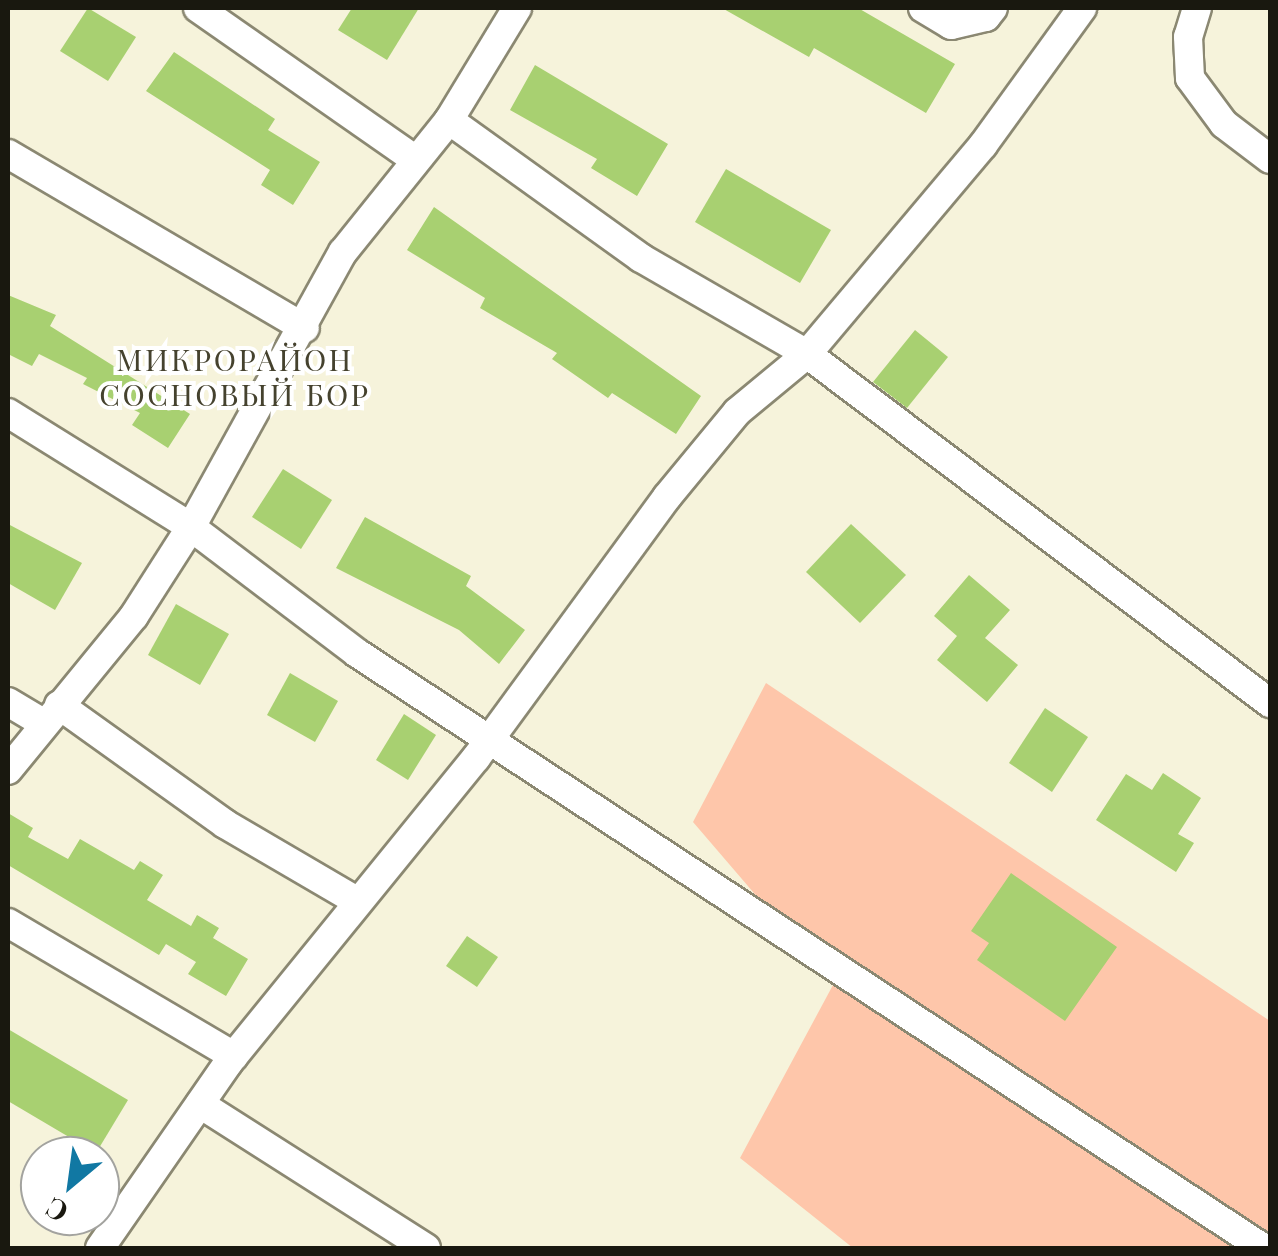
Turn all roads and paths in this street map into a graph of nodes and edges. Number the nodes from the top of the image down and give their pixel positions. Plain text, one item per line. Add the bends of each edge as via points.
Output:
1 (198, 8) edge
2 (518, 8) edge
3 (923, 8) edge
4 (993, 8) edge
5 (1082, 8) edge
6 (1197, 8) edge
7 (448, 120) junction
8 (8, 154) edge
9 (413, 158) junction
10 (1270, 160) edge
11 (305, 328) junction
12 (807, 354) junction
13 (8, 412) edge
14 (191, 527) junction
15 (8, 702) edge
16 (1270, 704) edge
17 (51, 714) junction
18 (490, 739) junction
19 (8, 770) edge
20 (357, 901) junction
21 (8, 923) edge
22 (231, 1059) junction
23 (200, 1104) junction
24 (100, 1248) edge
25 (426, 1248) edge
26 (1263, 1248) edge

1 - 9 street
2 - 7 street
3 - 4 street via 950,25 986,17
5 - 12 street via 983,145
6 - 10 street via 1188,37 1190,78 1224,124
7 - 9 street
7 - 12 street via 641,258
8 - 11 street
9 - 11 street via 343,252
11 - 14 street
12 - 16 street
12 - 18 street via 737,412
13 - 14 street
14 - 17 street via 134,616
14 - 18 street via 357,653
15 - 17 street
17 - 19 street
17 - 20 street
18 - 20 street
18 - 26 street
20 - 22 street
21 - 22 street
22 - 23 street
23 - 24 street
23 - 25 street

